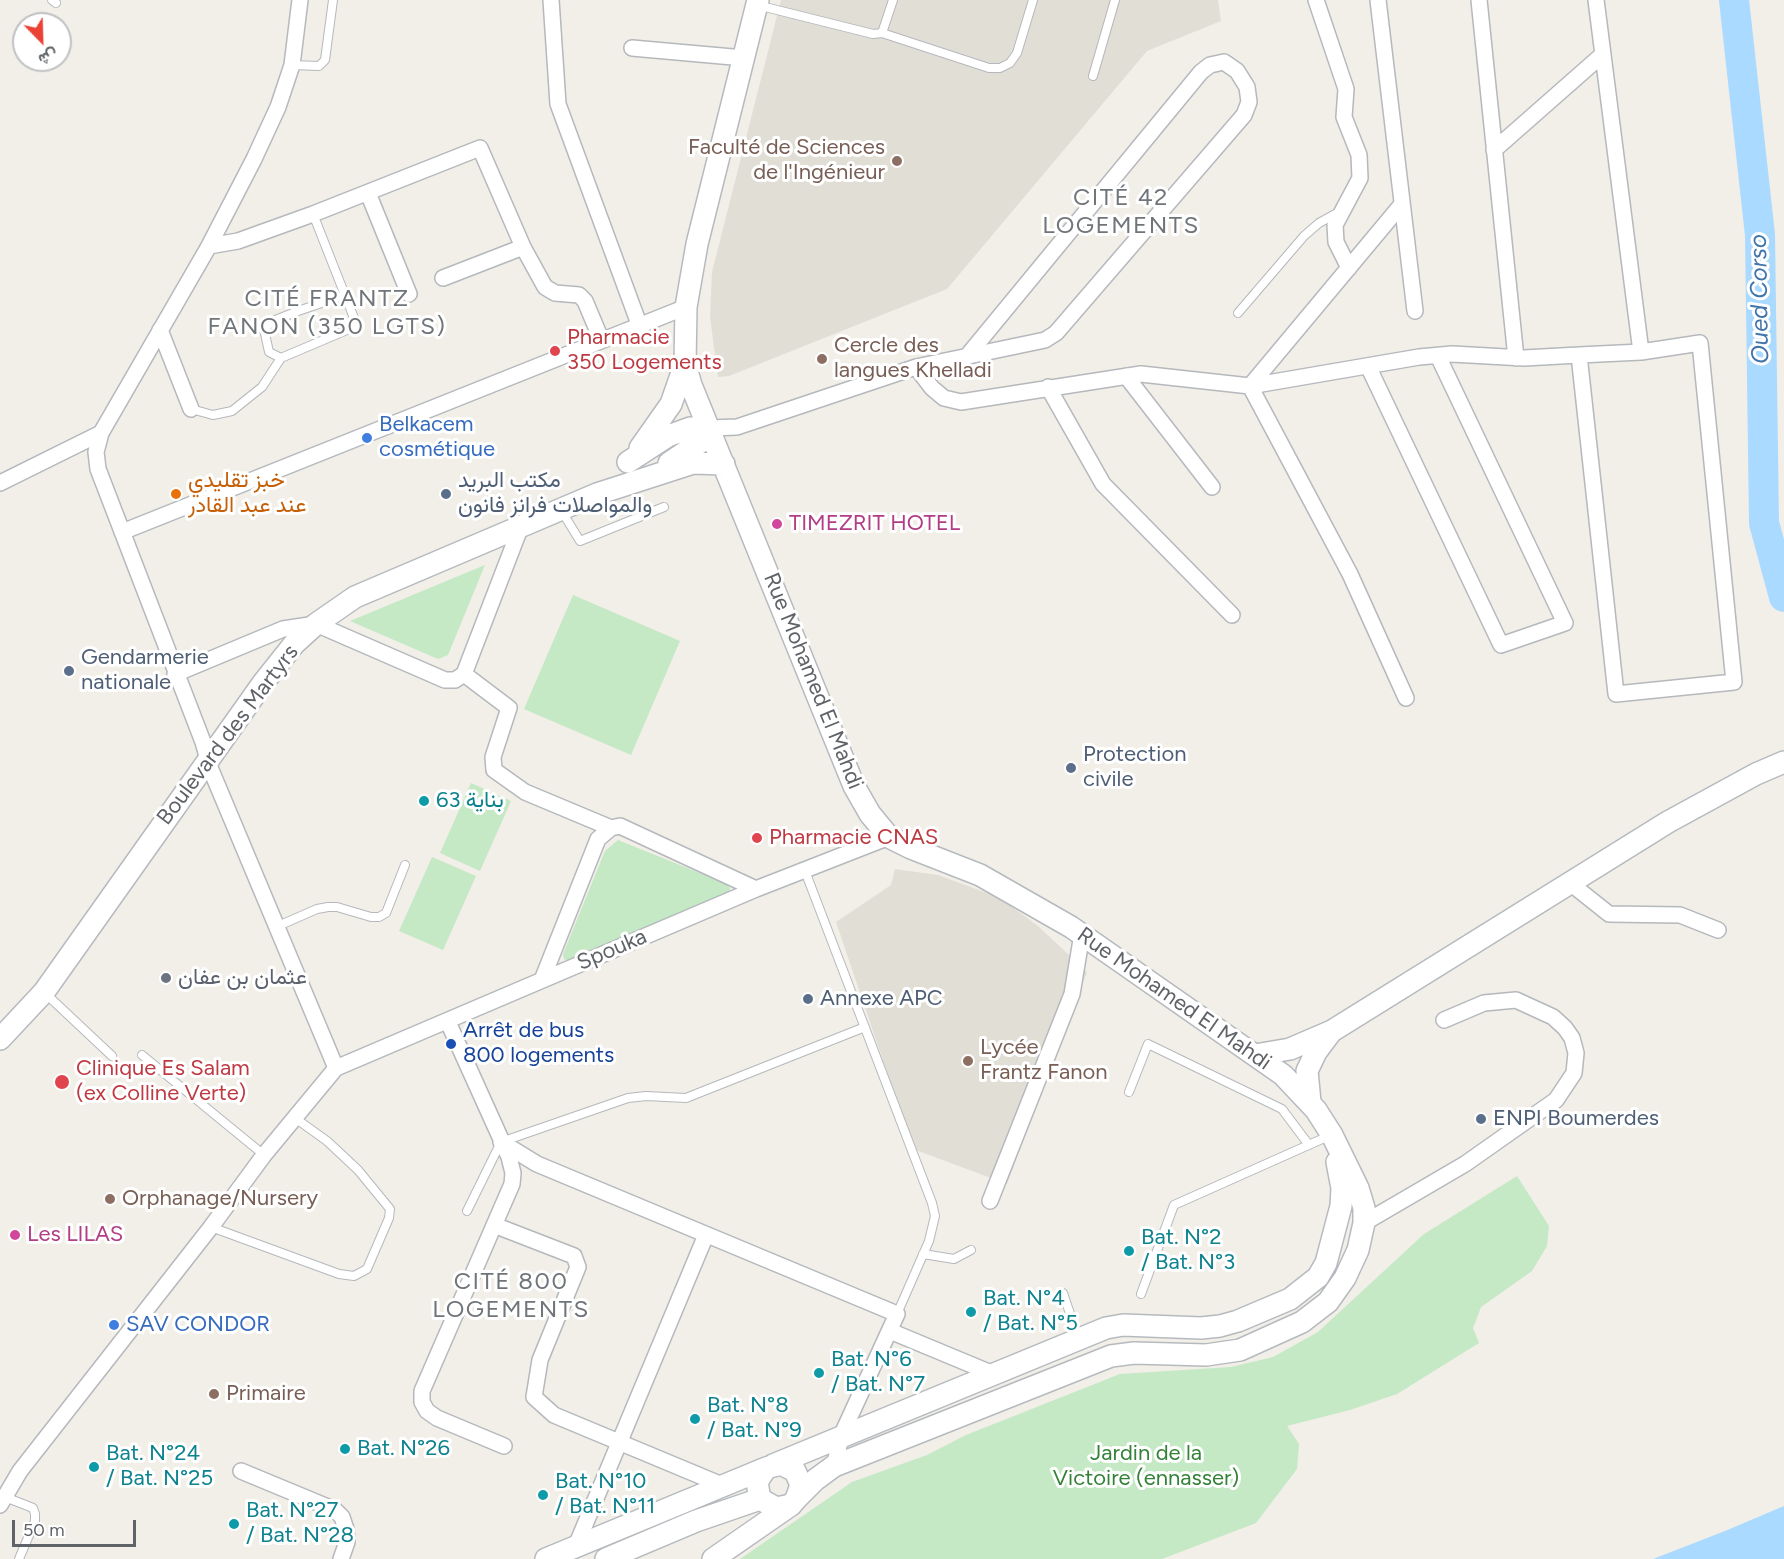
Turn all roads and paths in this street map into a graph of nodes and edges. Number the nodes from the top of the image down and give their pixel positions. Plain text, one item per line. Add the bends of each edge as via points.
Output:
1 (300, 0) edge
2 (333, 0) edge
3 (551, 0) edge
4 (893, 0) edge
5 (1034, 0) edge
6 (1115, 0) edge
7 (1316, 0) edge
8 (1378, 0) edge
9 (1479, 0) edge
10 (1596, 0) edge
11 (758, 2) edge
12 (882, 33) junction
13 (632, 48) dead end
14 (1602, 55) junction
15 (744, 58) junction
16 (292, 65) junction
17 (1093, 76) dead end
18 (1494, 150) junction
19 (368, 193) junction
20 (1402, 204) junction
21 (1341, 211) junction
22 (313, 214) junction
23 (209, 246) junction
24 (523, 247) junction
25 (1349, 268) junction
26 (443, 278) dead end
27 (409, 294) dead end
28 (345, 295) junction
29 (686, 307) junction
30 (1415, 311) dead end
31 (1238, 313) dead end
32 (639, 324) junction
33 (160, 330) junction
34 (601, 339) junction
35 (1641, 352) junction
36 (968, 355) junction
37 (1579, 355) junction
38 (1438, 356) junction
39 (281, 358) junction
40 (1516, 358) junction
41 (685, 364) junction
42 (1368, 366) junction
43 (916, 367) junction
44 (1126, 376) junction
45 (1250, 386) junction
46 (1048, 387) junction
47 (191, 409) joint
48 (709, 428) junction
49 (101, 433) junction
50 (628, 462) junction
51 (724, 464) junction
52 (643, 479) junction
53 (0, 483) edge
54 (1212, 487) dead end
55 (597, 494) junction
56 (664, 507) dead end
57 (561, 510) junction
58 (521, 526) junction
59 (122, 532) junction
60 (1232, 615) dead end
61 (316, 624) junction
62 (175, 674) junction
63 (464, 674) junction
64 (1406, 698) dead end
65 (208, 759) junction
66 (1784, 762) edge
67 (611, 828) junction
68 (889, 837) junction
69 (405, 865) dead end
70 (805, 871) junction
71 (1570, 883) junction
72 (756, 889) junction
73 (278, 926) junction
74 (1718, 930) dead end
75 (1083, 934) junction
76 (542, 980) junction
77 (44, 992) junction
78 (1443, 1020) dead end
79 (448, 1022) junction
80 (865, 1027) junction
81 (1332, 1031) junction
82 (0, 1040) edge
83 (1255, 1054) junction
84 (142, 1055) dead end
85 (112, 1056) dead end
86 (336, 1068) junction
87 (1129, 1092) dead end
88 (1310, 1102) junction
89 (295, 1118) junction
90 (1332, 1135) junction
91 (501, 1142) junction
92 (1309, 1145) junction
93 (264, 1155) junction
94 (990, 1201) dead end
95 (467, 1211) dead end
96 (1364, 1223) junction
97 (494, 1225) junction
98 (211, 1227) junction
99 (706, 1235) junction
100 (971, 1250) dead end
101 (923, 1254) junction
102 (1063, 1293) dead end
103 (1141, 1293) dead end
104 (897, 1314) junction
105 (890, 1331) junction
106 (1079, 1338) junction
107 (991, 1373) junction
108 (842, 1434) junction
109 (619, 1443) junction
110 (504, 1446) dead end
111 (834, 1466) junction
112 (770, 1467) junction
113 (241, 1471) dead end
114 (722, 1485) junction
115 (761, 1500) junction
116 (2, 1501) edge
117 (794, 1502) junction
118 (576, 1546) junction
119 (715, 1558) edge
120 (19, 1559) edge
121 (341, 1559) edge
122 (546, 1559) edge
123 (606, 1559) edge

1 - 16 street
2 - 16 lane via 325,60 319,66
3 - 32 street via 558,104
4 - 12 lane
5 - 12 lane via 1017,53 1000,68 989,68
6 - 17 lane
7 - 21 street via 1346,89 1344,117 1359,155 1360,178
8 - 20 street
9 - 18 street
10 - 14 street
11 - 12 lane via 873,34
11 - 15 main road, Rue Mohamed El Mahdi
13 - 15 street
14 - 18 street
14 - 35 street
15 - 29 main road, Rue Mohamed El Mahdi via 697,244
16 - 23 street via 278,107
18 - 40 street
19 - 22 street
19 - 24 street via 480,148
19 - 27 street
20 - 25 street
20 - 30 street
21 - 25 street via 1335,225 1336,242
21 - 31 lane via 1304,236
22 - 23 street via 238,241
22 - 28 lane
23 - 33 street
24 - 26 street
24 - 34 street via 545,287 555,293 579,295 585,301
25 - 45 street
28 - 39 lane via 356,323 354,327
28 - 39 lane via 298,310 264,329 269,352
29 - 32 street
29 - 41 main road, Rue Mohamed El Mahdi
32 - 34 street
33 - 47 street
33 - 49 street
34 - 59 street
35 - 37 street
35 - 37 street via 1700,343 1734,682 1616,694
36 - 36 street via 1034,345 1056,333 1244,115 1249,102 1247,87 1237,71 1224,62 1201,72
36 - 43 street
37 - 40 street
38 - 40 street
38 - 42 street
38 - 42 street via 1565,623 1501,645
39 - 47 lane via 262,387 232,411 213,415
41 - 48 main road, Rue Mohamed El Mahdi
41 - 50 main road via 671,404
42 - 45 street
43 - 46 street via 944,398 961,402
43 - 48 street via 737,427
44 - 45 street via 1141,374
44 - 46 street
44 - 54 street
45 - 64 street via 1350,574
46 - 60 street via 1103,484
48 - 50 main road via 690,428 668,436
48 - 51 main road, Rue Mohamed El Mahdi
48 - 52 main road via 702,441 688,452
49 - 53 street
49 - 59 street via 96,452 98,469
50 - 55 main road
51 - 52 main road via 693,463
51 - 68 main road, Rue Mohamed El Mahdi via 854,786
52 - 55 main road, Boulevard des Martyrs
55 - 57 main road, Boulevard des Martyrs
56 - 57 lane via 580,542
57 - 58 main road, Boulevard des Martyrs
58 - 61 main road, Boulevard des Martyrs via 355,597
58 - 63 street
59 - 62 street
61 - 62 street via 283,629
61 - 63 street via 445,680 455,680
61 - 65 main road, Boulevard des Martyrs via 294,644
62 - 65 street
63 - 67 street via 509,708 493,757 494,770 525,792
65 - 73 street
65 - 77 main road, Boulevard des Martyrs
66 - 71 main road via 1668,822
67 - 72 street via 620,826
67 - 76 street via 598,839
68 - 70 street, Spouka
68 - 75 main road, Rue Mohamed El Mahdi via 980,875
69 - 73 lane via 386,913 379,917 328,907
70 - 72 street, Spouka
70 - 80 lane
71 - 74 street via 1609,914 1680,915
71 - 81 main road
72 - 76 street, Spouka
73 - 86 street
75 - 83 main road, Rue Mohamed El Mahdi
75 - 94 street via 1072,994
76 - 79 street, Spouka
77 - 82 main road, Boulevard des Martyrs
77 - 85 lane
78 - 96 street via 1484,1003 1516,1000 1553,1017 1565,1028 1576,1053 1574,1073 1556,1100 1465,1164
79 - 86 street, Spouka
79 - 91 street
80 - 91 lane via 686,1098 628,1098
80 - 101 lane via 932,1203 935,1216
81 - 83 main road via 1290,1049
81 - 88 main road via 1307,1071
83 - 88 main road, Rue Mohamed El Mahdi via 1297,1086
84 - 93 lane
86 - 89 street
87 - 92 lane via 1148,1044 1282,1109
88 - 90 main road, Rue Mohamed El Mahdi
89 - 93 street
89 - 98 lane via 358,1170 390,1209 368,1269 354,1276 339,1274
90 - 92 lane
90 - 96 main road, Rue Mohamed El Mahdi via 1358,1188
90 - 106 main road via 1342,1188 1341,1206 1326,1263 1308,1288 1220,1326 1123,1326
91 - 95 lane
91 - 97 street via 513,1173
91 - 99 street via 537,1164
92 - 103 lane via 1174,1205
93 - 98 street
96 - 111 main road via 1358,1250 1328,1302 1302,1322 1269,1338 1240,1350 1206,1355 1111,1356
97 - 109 street via 574,1256 578,1267 540,1360 534,1397 554,1415
97 - 110 street via 422,1391 427,1411 436,1418
98 - 116 street via 20,1471
99 - 104 street
99 - 109 street
100 - 101 lane via 954,1259
101 - 104 lane
102 - 106 lane
104 - 105 street
105 - 107 street
105 - 108 street
106 - 107 main road
107 - 108 main road
108 - 111 street
108 - 112 main road
109 - 114 street
109 - 118 street
111 - 117 main road
112 - 114 main road
112 - 115 main road via 757,1482
112 - 117 main road via 781,1464 795,1471 801,1485
113 - 121 street via 342,1516 347,1542
114 - 118 main road
115 - 117 main road via 776,1508
115 - 119 main road via 729,1534
115 - 123 main road via 696,1521
116 - 120 lane via 33,1508 35,1514
117 - 119 main road
118 - 122 main road

